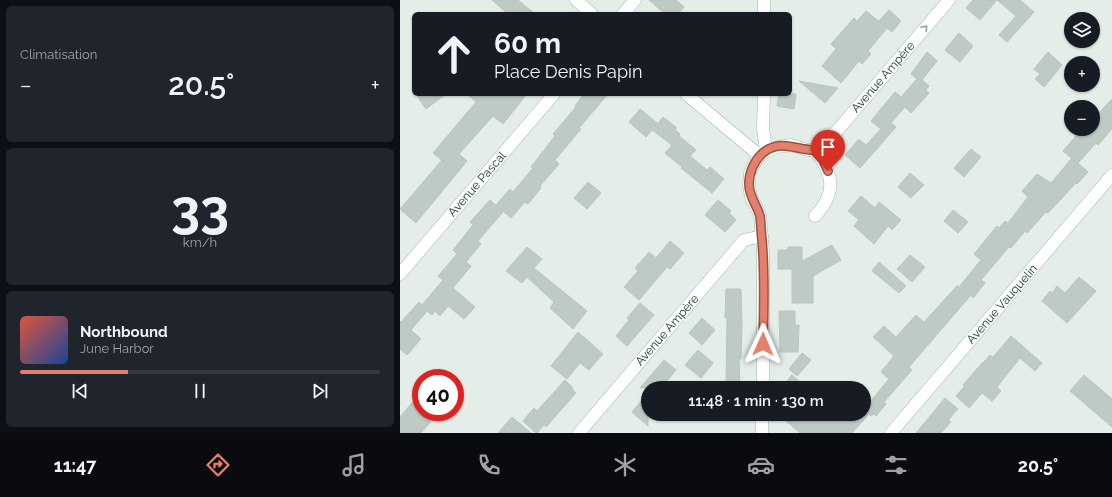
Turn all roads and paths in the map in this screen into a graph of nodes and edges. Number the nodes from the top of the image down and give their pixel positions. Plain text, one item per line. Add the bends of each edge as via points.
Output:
1 (576, 0) edge
2 (635, 0) edge
3 (764, 0) edge
4 (949, 0) edge
5 (590, 12) edge
6 (625, 12) edge
7 (764, 12) edge
8 (552, 96) edge
9 (689, 96) edge
10 (764, 96) edge
11 (814, 150) junction
12 (763, 153) junction
13 (1112, 175) edge
14 (815, 216) dead end
15 (762, 236) junction
16 (400, 274) edge
17 (763, 381) edge
18 (762, 421) edge
19 (579, 433) edge
20 (762, 433) edge
21 (891, 433) edge

1 - 5 street
2 - 6 street
3 - 7 street
11 -> 4 street, Avenue Ampère via 836,132
8 - 16 street, Avenue Pascal
9 - 12 street
10 - 12 street
11 - 12 street via 791,145
11 - 14 street via 823,160 831,184 824,207
12 - 15 street via 750,173 749,185 751,197 760,215
13 - 21 street, Avenue Vauquelin
15 - 17 street
15 - 19 street, Avenue Ampère via 744,240
18 - 20 street

